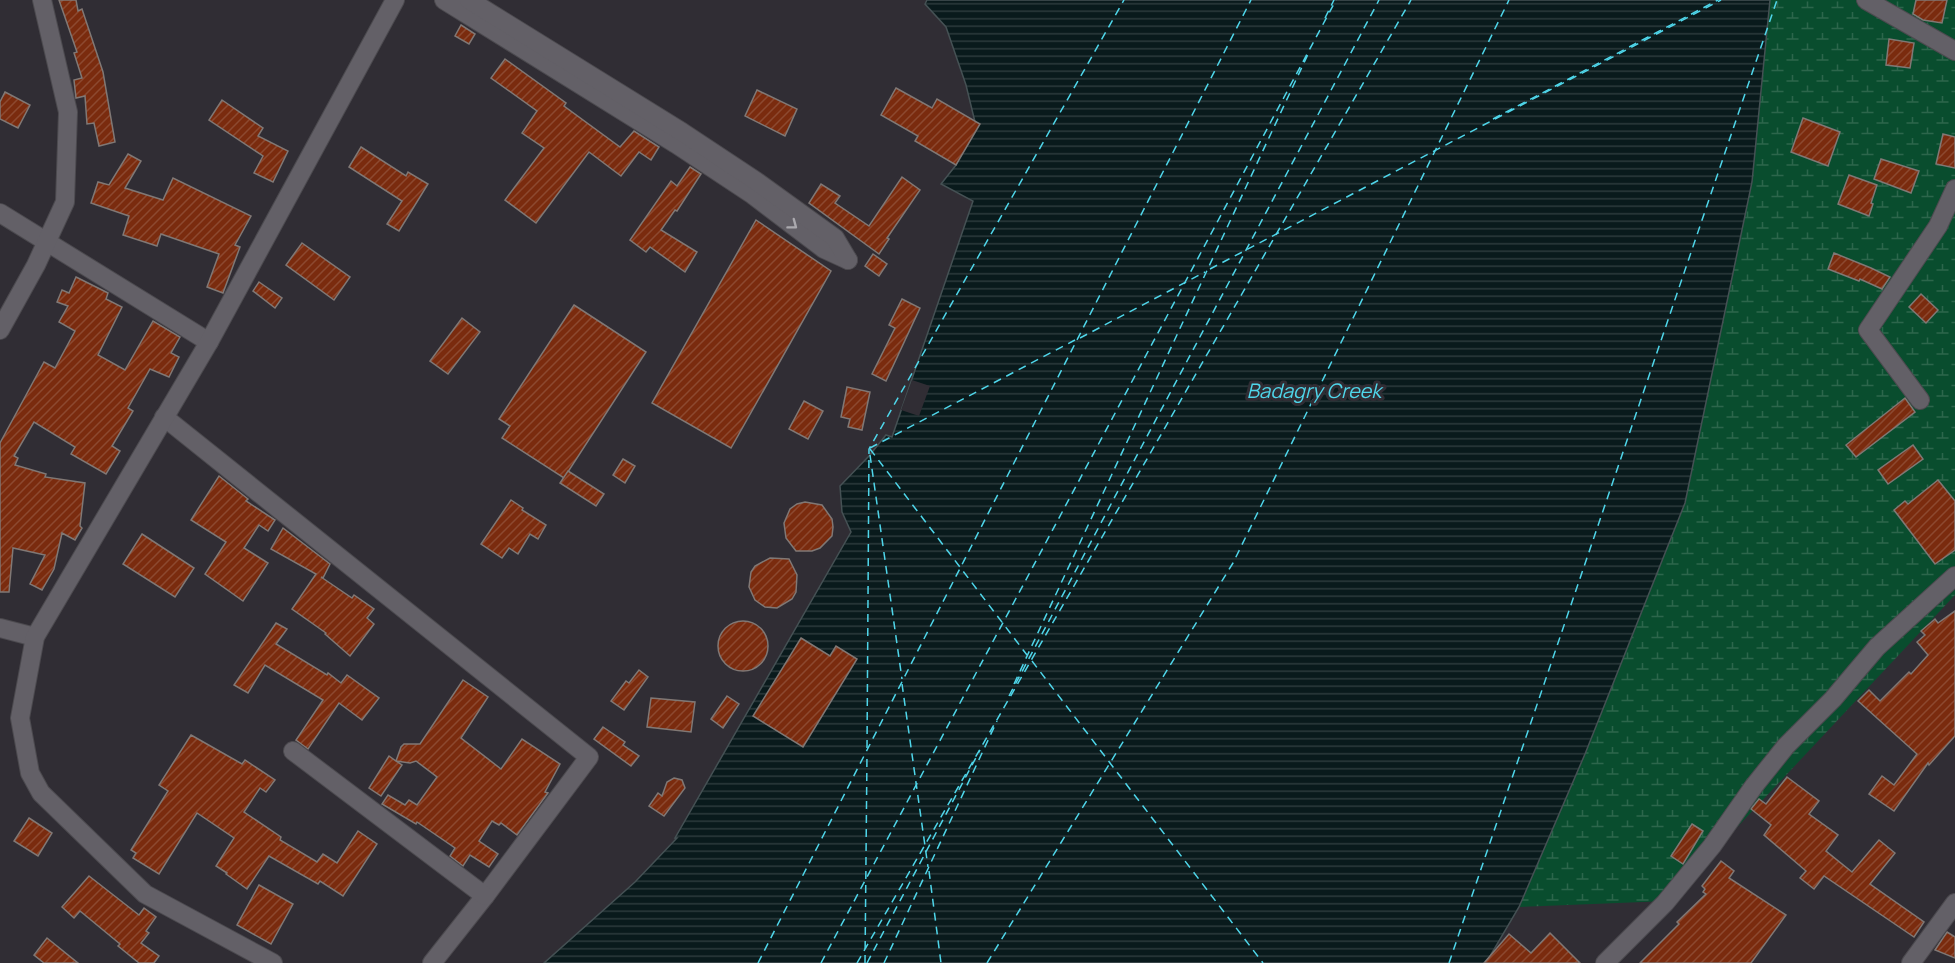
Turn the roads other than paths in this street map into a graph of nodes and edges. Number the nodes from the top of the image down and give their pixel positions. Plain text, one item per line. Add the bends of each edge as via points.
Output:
1 (42, 0) edge
2 (395, 0) edge
3 (444, 0) edge
4 (469, 0) edge
5 (1866, 0) edge
6 (1955, 51) edge
7 (1955, 189) edge
8 (0, 213) edge
9 (46, 243) junction
10 (0, 330) edge
11 (209, 342) junction
12 (1920, 400) dead end
13 (164, 417) junction
14 (1955, 576) edge
15 (0, 628) edge
16 (35, 637) junction
17 (293, 751) dead end
18 (485, 896) junction
19 (1955, 903) edge
20 (1615, 960) edge
21 (273, 963) edge
22 (432, 963) edge
23 (1911, 963) edge

1 - 9 street via 68,112 65,202
2 - 11 street
3 -> 4 street via 676,144 824,249 848,260 835,238 756,181
5 - 6 street
7 - 12 street via 1938,226 1868,330
8 - 9 street
9 - 10 street
9 - 11 street
11 - 13 street
13 - 16 street
13 - 18 street via 590,757
14 - 20 street via 1877,646 1833,699 1786,746 1706,854
15 - 16 street
16 - 21 street via 20,718 30,773 41,793 146,894
17 - 18 street
18 - 22 street
19 - 23 street

